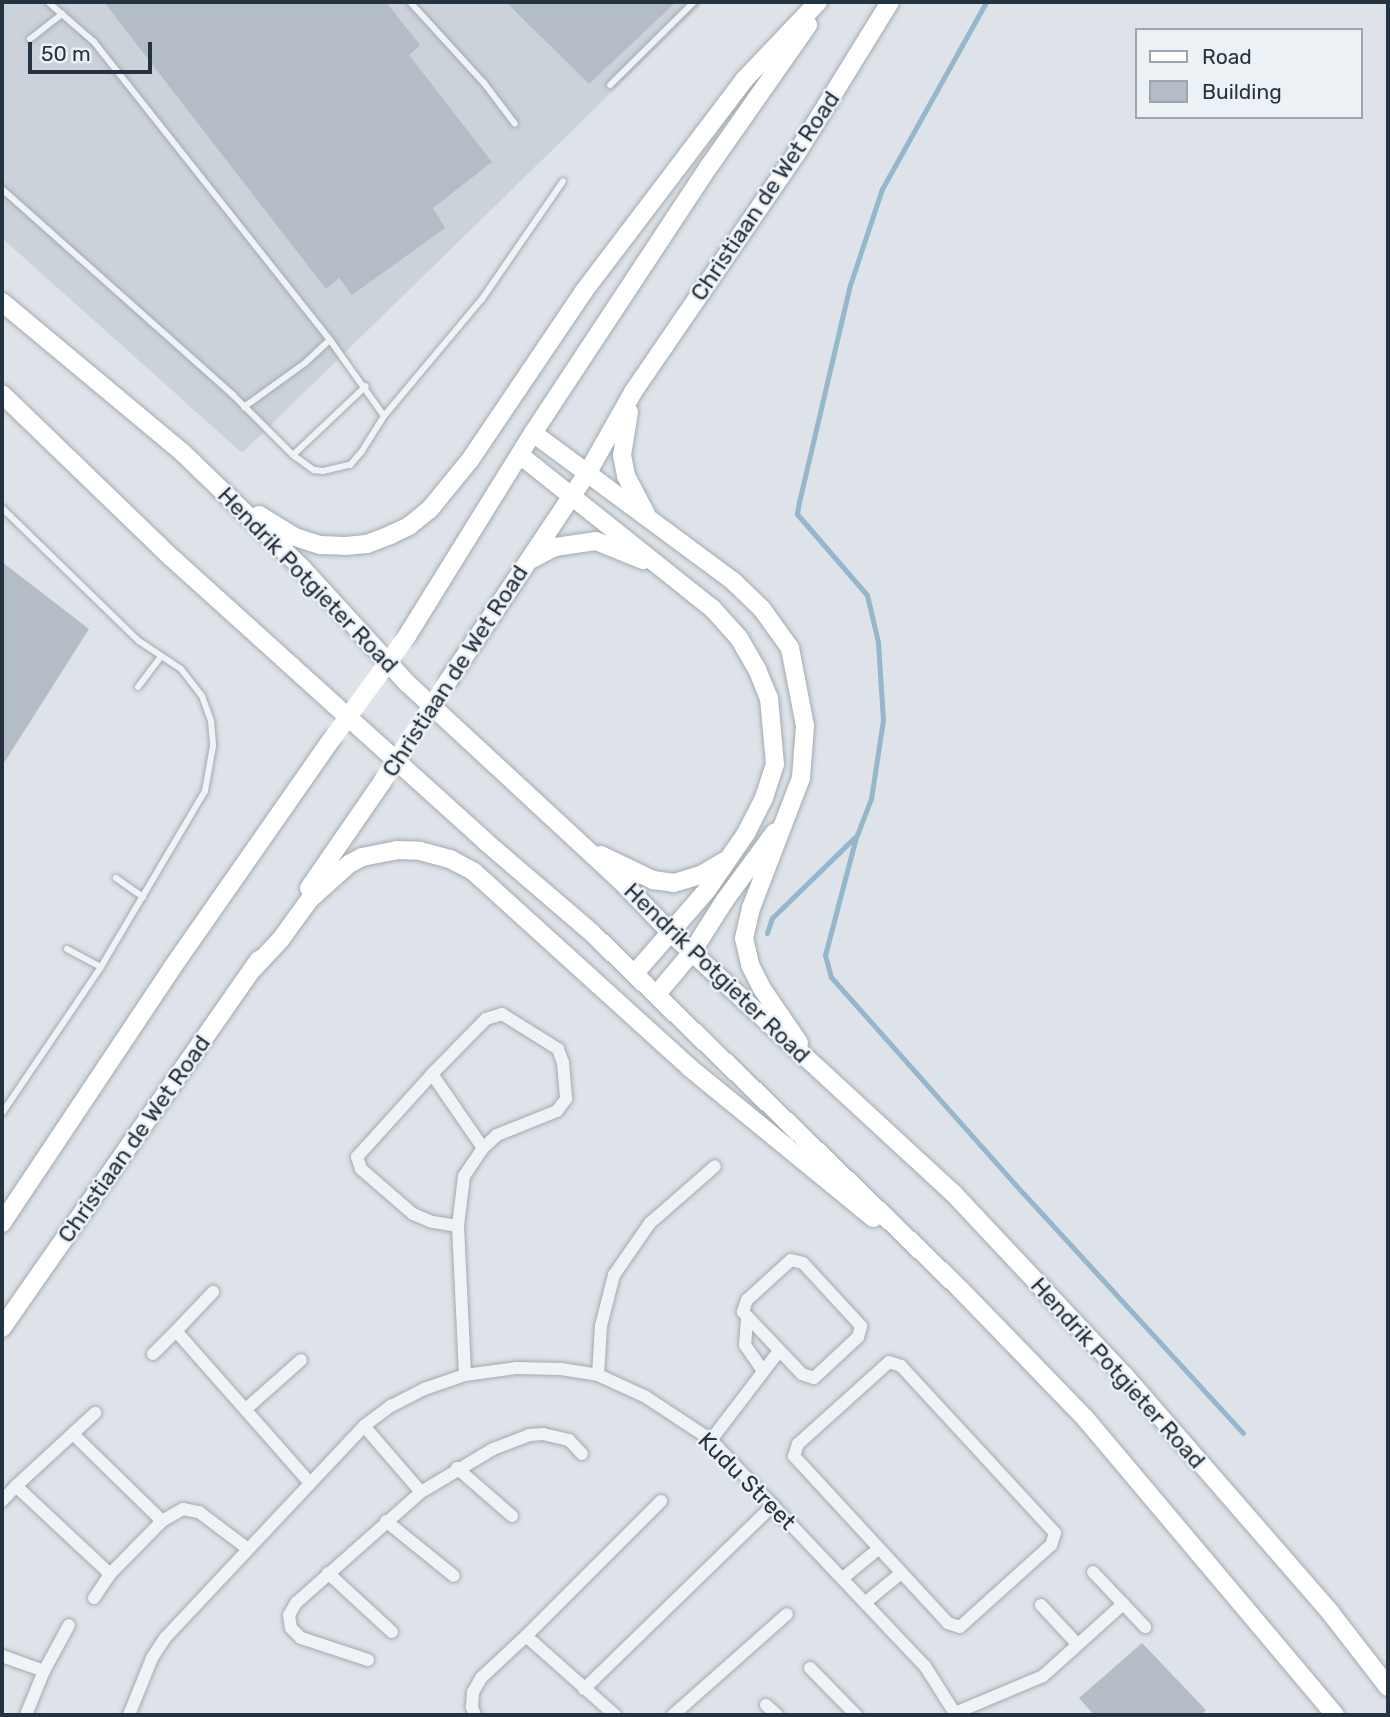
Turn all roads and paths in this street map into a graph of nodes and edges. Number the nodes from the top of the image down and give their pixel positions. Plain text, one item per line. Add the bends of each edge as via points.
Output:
1 (48, 2) edge
2 (410, 2) edge
3 (694, 2) edge
4 (818, 2) edge
5 (824, 2) edge
6 (890, 2) edge
7 (62, 14) junction
8 (30, 39) dead end
9 (610, 85) dead end
10 (515, 124) dead end
11 (563, 181) dead end
12 (2, 188) edge
13 (2, 302) edge
14 (330, 340) junction
15 (366, 386) junction
16 (633, 393) junction
17 (2, 394) edge
18 (2, 400) edge
19 (244, 407) junction
20 (19, 410) junction
21 (384, 416) junction
22 (533, 433) junction
23 (183, 453) junction
24 (293, 455) junction
25 (520, 455) junction
26 (588, 472) junction
27 (571, 496) junction
28 (2, 508) edge
29 (649, 521) junction
30 (528, 562) junction
31 (668, 573) junction
32 (161, 656) junction
33 (138, 687) dead end
34 (788, 816) junction
35 (574, 841) junction
36 (726, 861) junction
37 (116, 878) dead end
38 (143, 897) junction
39 (670, 932) junction
40 (67, 949) dead end
41 (692, 952) junction
42 (101, 967) junction
43 (253, 969) junction
44 (635, 973) junction
45 (657, 993) junction
46 (816, 1068) junction
47 (432, 1074) junction
48 (2, 1112) edge
49 (483, 1148) junction
50 (715, 1166) dead end
51 (2, 1223) edge
52 (458, 1226) junction
53 (960, 1289) junction
54 (213, 1292) dead end
55 (747, 1318) junction
56 (2, 1328) edge
57 (176, 1331) junction
58 (779, 1350) junction
59 (153, 1354) dead end
60 (301, 1360) dead end
61 (764, 1371) junction
62 (598, 1375) junction
63 (465, 1376) junction
64 (247, 1408) junction
65 (95, 1413) dead end
66 (364, 1426) junction
67 (73, 1434) junction
68 (711, 1440) junction
69 (582, 1454) dead end
70 (457, 1468) junction
71 (310, 1483) junction
72 (16, 1486) junction
73 (421, 1492) junction
74 (2, 1501) edge
75 (661, 1502) dead end
76 (773, 1505) junction
77 (512, 1516) dead end
78 (162, 1521) junction
79 (386, 1521) junction
80 (248, 1549) junction
81 (878, 1549) junction
82 (1093, 1572) dead end
83 (328, 1573) junction
84 (901, 1573) junction
85 (110, 1574) junction
86 (454, 1576) dead end
87 (843, 1578) junction
88 (94, 1598) dead end
89 (866, 1602) junction
90 (1123, 1604) junction
91 (1041, 1605) dead end
92 (787, 1614) dead end
93 (69, 1625) dead end
94 (1145, 1627) dead end
95 (392, 1632) dead end
96 (526, 1636) junction
97 (1077, 1645) junction
98 (2, 1657) edge
99 (368, 1660) dead end
100 (810, 1668) dead end
101 (44, 1671) junction
102 (1388, 1687) edge
103 (584, 1689) junction
104 (766, 1705) dead end
105 (1330, 1712) edge
106 (956, 1714) edge
107 (26, 1715) edge
108 (129, 1715) edge
109 (475, 1715) edge
110 (615, 1715) edge
111 (673, 1715) edge
112 (777, 1715) edge
113 (856, 1715) edge

1 - 7 lane
2 - 10 lane
3 - 9 lane
4 - 23 main road via 744,80 584,291 470,460 430,509 409,526 367,544 345,547 295,537 268,522
5 - 22 main road via 710,164
6 - 16 main road, Christiaan de Wet Road via 798,151
7 - 8 lane
7 - 14 lane via 94,42
11 - 21 lane via 482,299
12 - 19 lane
13 - 23 main road, Hendrik Potgieter Road
14 - 15 lane
14 - 19 lane
15 - 21 lane
15 - 24 lane
16 - 26 main road, Christiaan de Wet Road
16 - 29 main road via 622,456 626,476
17 - 20 main road
18 - 20 lane
19 - 24 lane
20 - 44 main road via 172,558
21 - 24 lane via 350,465 314,470
22 - 25 main road
22 - 26 main road
23 - 35 main road, Hendrik Potgieter Road via 300,567 407,683
25 - 27 main road
25 - 51 main road, bridge via 407,636 180,957
26 - 27 main road, Christiaan de Wet Road
26 - 29 main road
27 - 30 main road, Christiaan de Wet Road
27 - 31 main road
28 - 32 lane via 130,632
29 - 34 main road via 733,581 762,609 790,648 804,726 801,779
30 - 31 main road via 555,547 596,541
30 - 43 main road, Christiaan de Wet Road, bridge
31 - 36 main road via 712,608 739,638 769,698 775,764 753,821
32 - 33 lane
32 - 38 lane via 181,669 202,696 213,746 205,791
34 - 41 main road
34 - 46 main road via 745,927 744,948 763,990
35 - 36 main road via 653,880 674,883
35 - 39 main road, Hendrik Potgieter Road
36 - 39 main road
37 - 38 lane
38 - 42 lane
39 - 41 main road, Hendrik Potgieter Road
39 - 44 main road
40 - 42 lane
41 - 45 main road
41 - 46 main road, Hendrik Potgieter Road
42 - 48 lane
43 - 53 main road via 324,885 356,860 397,850 450,859 474,872 690,1068
43 - 56 main road, Christiaan de Wet Road
44 - 45 main road
45 - 53 main road
46 - 102 main road, Hendrik Potgieter Road via 953,1193 1124,1375
47 - 49 street
47 - 49 street via 493,1015 509,1017 558,1049 566,1099 562,1108 497,1135
47 - 52 street via 360,1152 358,1164 413,1214
49 - 52 street via 464,1176
50 - 62 street via 650,1223 620,1265 605,1304
52 - 63 street
53 - 105 main road via 1086,1418
54 - 57 street
55 - 58 street
55 - 58 street via 743,1306 747,1300 785,1263 797,1260 861,1326 858,1337 814,1378 802,1374
55 - 61 street via 745,1345
57 - 59 street
57 - 64 street
58 - 61 street
60 - 64 street
61 - 68 street
62 - 63 street, Kudu Street via 516,1368
62 - 68 street, Kudu Street via 646,1396
63 - 66 street, Kudu Street via 424,1389
64 - 71 street
65 - 67 street
66 - 71 street, Kudu Street
66 - 73 street
67 - 72 street
67 - 78 street
68 - 76 street, Kudu Street
69 - 70 street via 569,1440 528,1435
70 - 73 street
70 - 77 street
71 - 80 street, Kudu Street
72 - 74 street
72 - 85 street
73 - 79 street
75 - 96 street
76 - 87 street, Kudu Street
76 - 103 street
78 - 80 street via 183,1508 199,1512
78 - 85 street
79 - 83 street
79 - 86 street
80 - 108 street, Kudu Street via 158,1648
81 - 84 street
81 - 84 street via 797,1461 794,1449 884,1365 895,1362 1055,1533 1051,1545 960,1627 948,1623
81 - 87 street
82 - 90 street
83 - 95 street
83 - 99 street via 291,1609 291,1628 301,1638
84 - 89 street
85 - 88 street
87 - 89 street, Kudu Street
89 - 106 street, Kudu Street via 925,1666
90 - 94 street
90 - 97 street
91 - 97 street
92 - 111 street
93 - 101 street
96 - 103 street
96 - 109 street via 481,1678 473,1692
97 - 106 street via 1043,1676
98 - 101 street
100 - 113 street
101 - 107 street
103 - 110 street
104 - 112 street

